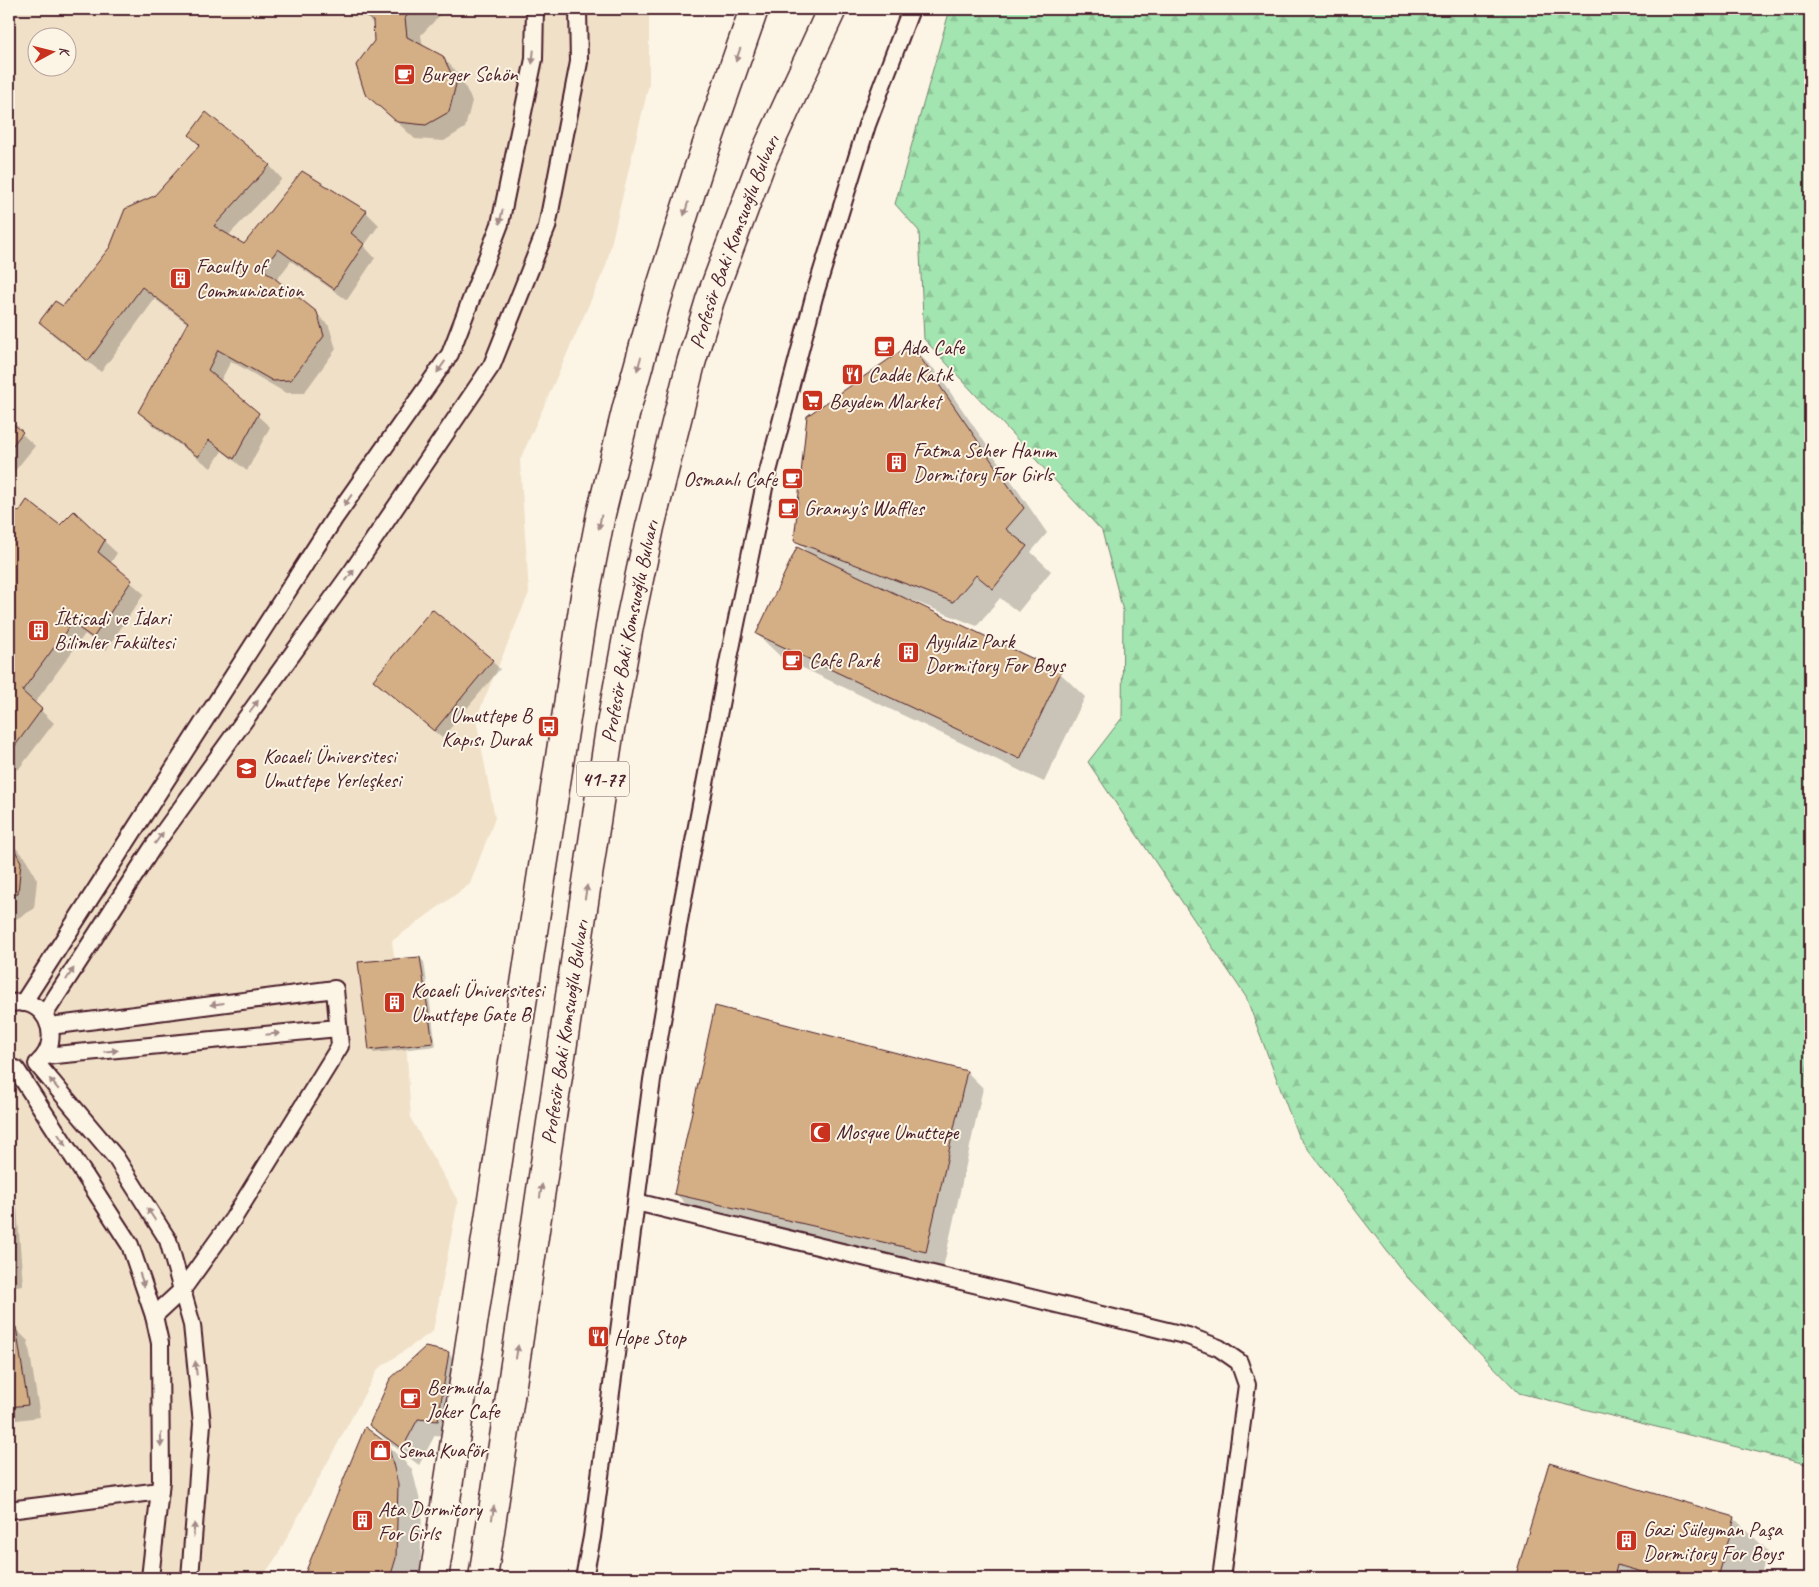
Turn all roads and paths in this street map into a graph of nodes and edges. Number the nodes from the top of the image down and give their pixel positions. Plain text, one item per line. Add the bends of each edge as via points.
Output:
1 (535, 9) edge
2 (578, 9) edge
3 (754, 9) edge
4 (832, 9) edge
5 (911, 9) edge
6 (16, 1004) edge
7 (47, 1020) junction
8 (338, 1028) junction
9 (41, 1060) junction
10 (12, 1069) edge
11 (636, 1202) junction
12 (182, 1290) junction
13 (154, 1316) junction
14 (160, 1491) junction
15 (9, 1510) edge
16 (150, 1578) edge
17 (190, 1578) edge
18 (434, 1578) edge
19 (483, 1578) edge
20 (584, 1578) edge
21 (1221, 1578) edge

1 -> 6 lane via 534,59 500,224 450,354 334,519
7 -> 2 lane via 153,846 353,570 492,365 547,227 579,62
3 -> 18 highway, 41-77 via 657,299 601,514 547,837
19 -> 4 highway, Profesör Baki Komsuoğlu Bulvarı / 41-77 via 609,735 650,528 710,300 763,158
5 - 11 lane via 861,144 814,297 765,483 678,925
6 - 7 lane via 34,1007
8 -> 7 lane via 335,990
7 - 9 lane via 51,1041
9 -> 8 lane
8 - 12 lane via 340,1046 233,1219
9 - 10 lane via 27,1068
12 -> 9 lane via 168,1240 116,1158
10 -> 13 lane via 130,1246
11 - 20 lane
11 - 21 lane via 1188,1336 1219,1348 1239,1362 1247,1385
12 - 13 lane
17 -> 12 lane via 202,1424 192,1325
13 -> 14 lane via 160,1343
14 - 15 lane
14 - 16 lane

